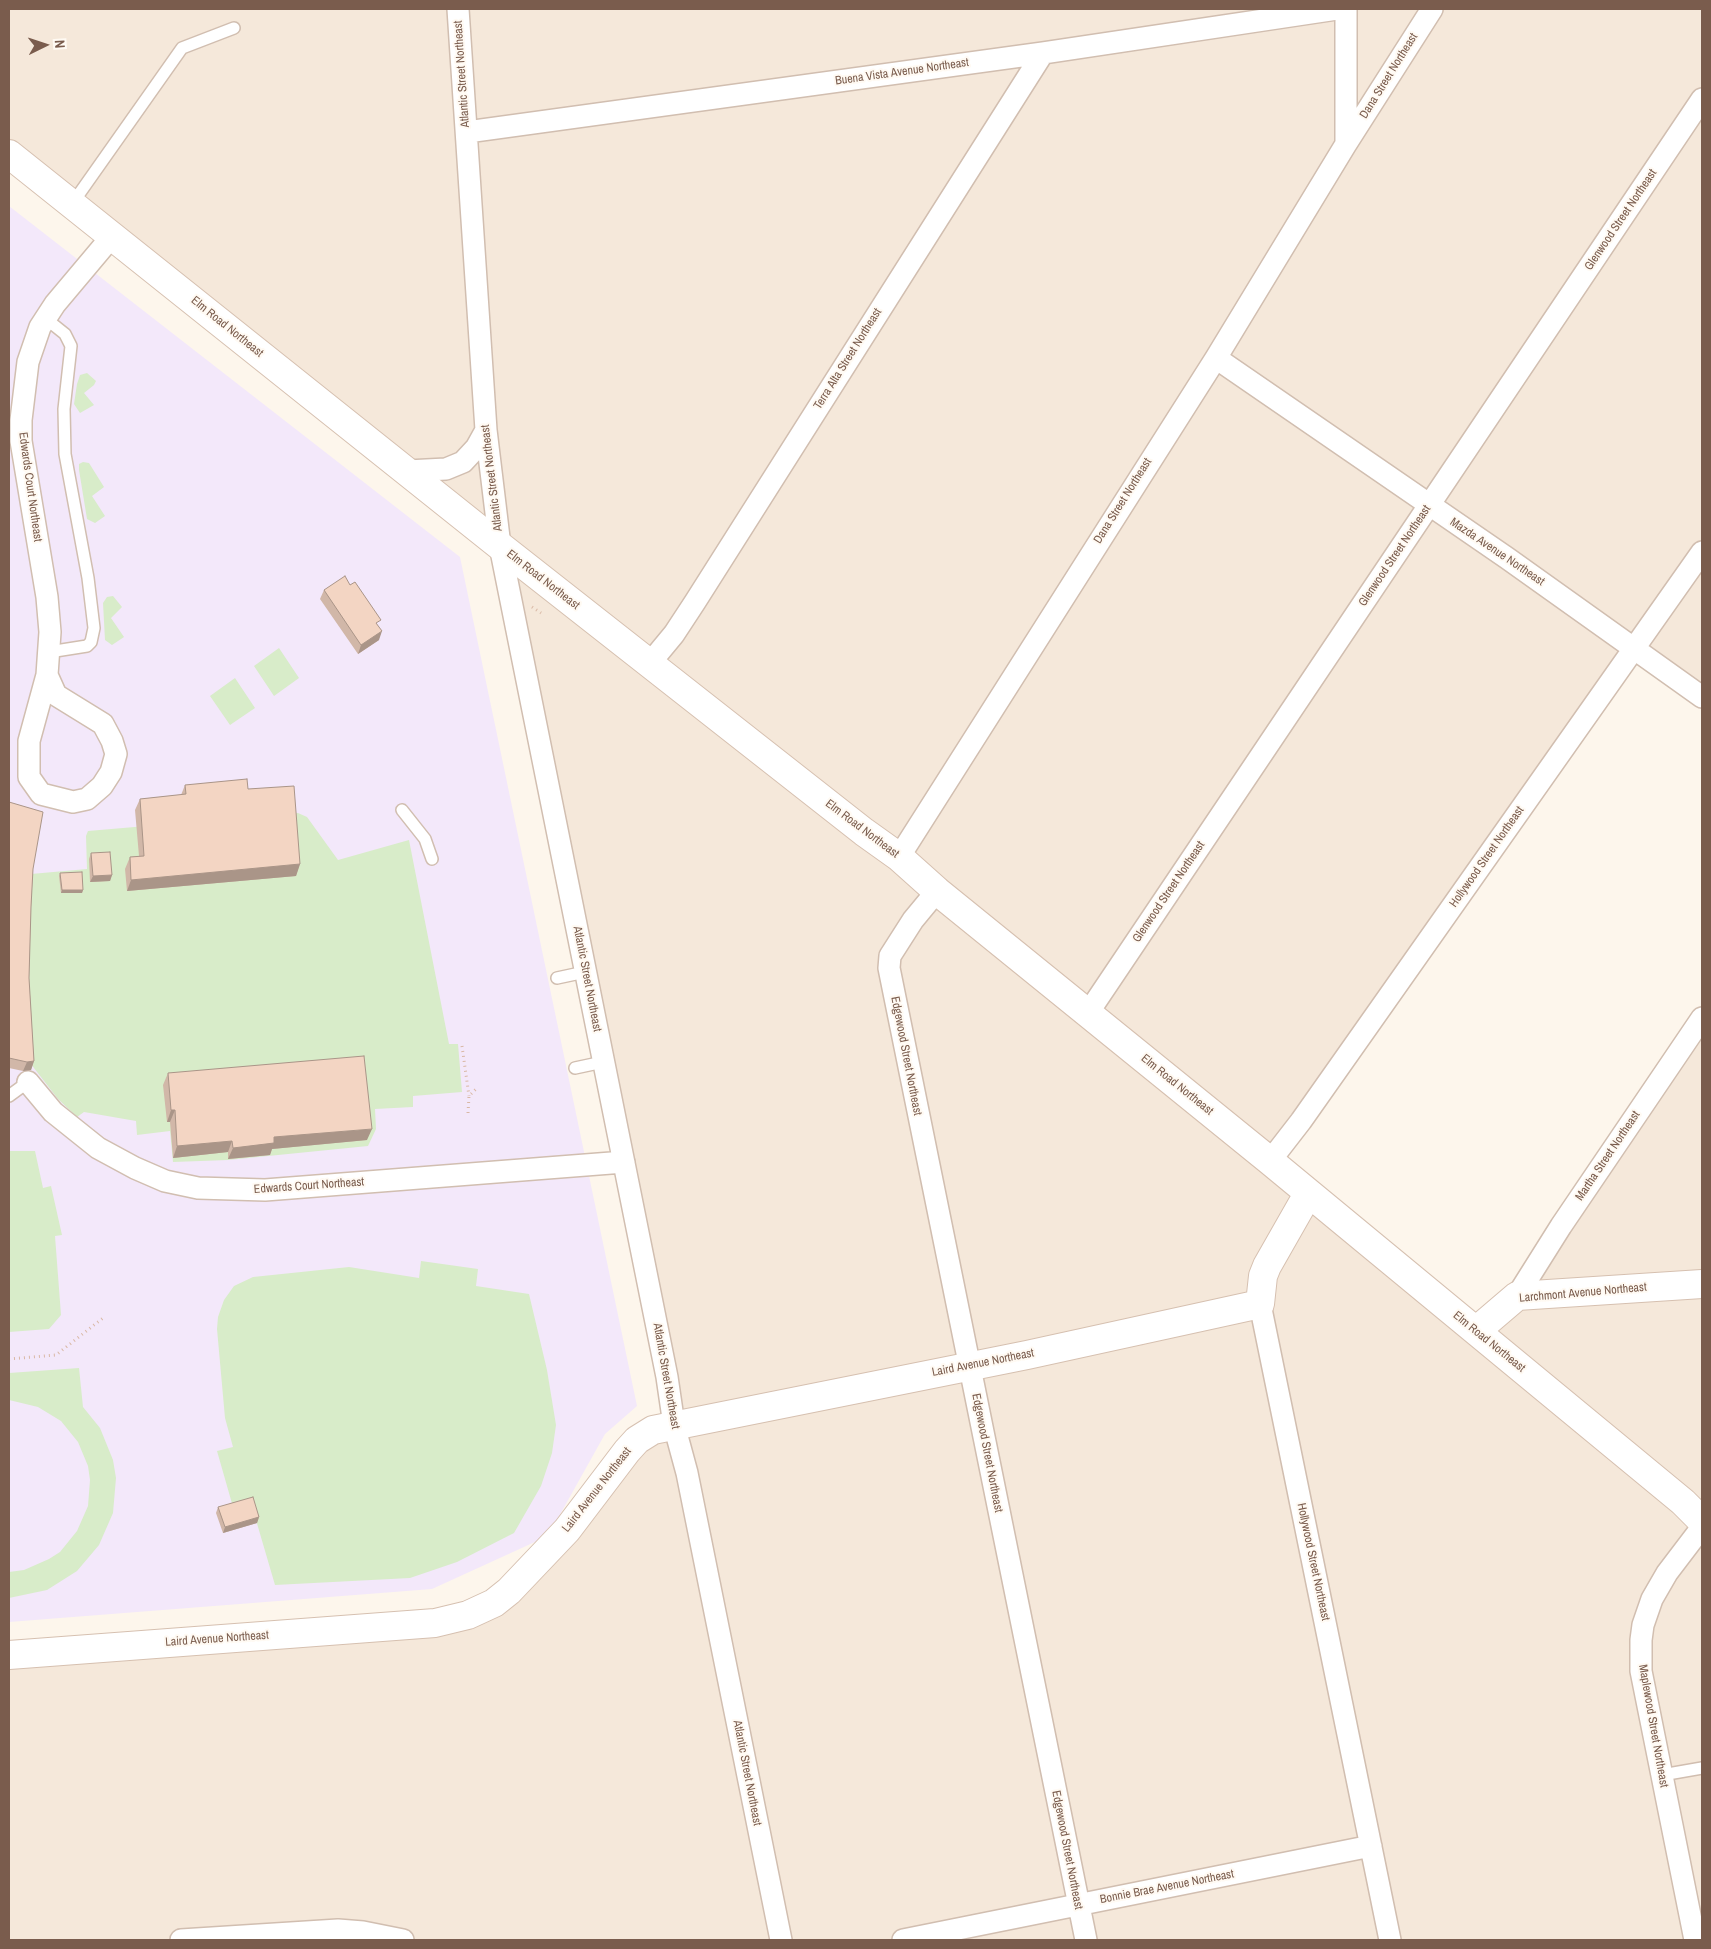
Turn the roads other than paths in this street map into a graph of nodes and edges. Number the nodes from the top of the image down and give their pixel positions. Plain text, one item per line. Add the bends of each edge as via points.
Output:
1 (458, 9) edge
2 (1337, 9) edge
3 (1346, 9) edge
4 (1432, 9) edge
5 (234, 28) dead end
6 (1043, 53) junction
7 (1702, 99) edge
8 (466, 132) junction
9 (1346, 144) junction
10 (9, 154) edge
11 (72, 204) junction
12 (113, 235) junction
13 (45, 318) junction
14 (1216, 358) junction
15 (486, 430) junction
16 (407, 471) junction
17 (1428, 506) junction
18 (500, 546) junction
19 (1702, 552) edge
20 (1634, 648) junction
21 (48, 652) junction
22 (650, 663) junction
23 (46, 676) junction
24 (1702, 697) edge
25 (402, 810) dead end
26 (899, 857) junction
27 (432, 859) dead end
28 (938, 891) junction
29 (585, 972) junction
30 (556, 978) dead end
31 (1088, 1013) junction
32 (1702, 1018) edge
33 (603, 1062) junction
34 (575, 1068) dead end
35 (28, 1082) joint
36 (9, 1096) edge
37 (1270, 1161) junction
38 (624, 1162) junction
39 (1308, 1194) junction
40 (1702, 1284) edge
41 (1517, 1296) junction
42 (1260, 1304) junction
43 (1476, 1331) junction
44 (969, 1366) junction
45 (674, 1425) junction
46 (1702, 1521) edge
47 (1702, 1527) edge
48 (9, 1655) edge
49 (1702, 1768) edge
50 (1662, 1775) junction
51 (1371, 1846) junction
52 (1078, 1905) junction
53 (181, 1940) edge
54 (403, 1940) edge
55 (781, 1940) edge
56 (904, 1940) edge
57 (1086, 1940) edge
58 (1390, 1940) edge
59 (1695, 1940) edge

1 - 8 street, Atlantic Street Northeast
2 - 6 street, Buena Vista Avenue Northeast
3 - 9 street, Dana Street Northeast
4 - 9 street, Dana Street Northeast
5 - 11 lane via 182,48
6 - 8 street, Buena Vista Avenue Northeast
6 - 22 street, Terra Alta Street Northeast via 695,602
7 - 17 street, Glenwood Street Northeast
8 - 15 street, Atlantic Street Northeast
9 - 14 street, Dana Street Northeast
10 - 11 main road, Elm Road Northeast
11 - 12 main road, Elm Road Northeast
12 - 13 street, Edwards Court Northeast
12 - 16 main road, Elm Road Northeast
13 - 21 street, Edwards Court Northeast via 28,362 21,441 47,597
13 - 21 lane via 65,334 71,346 64,409 65,454 90,586 94,628 92,642 88,646
14 - 17 street, Mazda Avenue Northeast
14 - 26 street, Dana Street Northeast
15 - 16 street via 463,462 446,469
15 - 18 street, Atlantic Street Northeast
16 - 18 main road, Elm Road Northeast
17 - 20 street, Mazda Avenue Northeast
17 - 31 street, Glenwood Street Northeast
18 - 22 main road, Elm Road Northeast
18 - 29 street, Atlantic Street Northeast
19 - 20 street, Hollywood Street Northeast
20 - 24 street, Mazda Avenue Northeast
20 - 37 street, Hollywood Street Northeast
21 - 23 street, Edwards Court Northeast
22 - 26 main road, Elm Road Northeast
23 - 23 street, Edwards Court Northeast via 29,741 29,778 41,794 73,802 87,799 102,786 111,772 116,754 112,741 103,724 56,695
25 - 27 lane via 425,839
26 - 28 main road, Elm Road Northeast
28 - 31 main road, Elm Road Northeast
28 - 44 street, Edgewood Street Northeast via 913,920 890,956 889,968
29 - 30 lane
29 - 33 street, Atlantic Street Northeast
31 - 37 main road, Elm Road Northeast
32 - 41 street, Martha Street Northeast via 1560,1226
33 - 34 lane
33 - 38 street, Atlantic Street Northeast
35 - 36 lane
35 - 38 street, Edwards Court Northeast via 53,1112 98,1148 166,1181 198,1188 265,1190
37 - 39 main road, Elm Road Northeast
38 - 45 street, Atlantic Street Northeast
39 - 42 main road, Hollywood Street Northeast via 1267,1266
39 - 43 main road, Elm Road Northeast
40 - 41 main road, Larchmont Avenue Northeast
41 - 43 main road, Larchmont Avenue Northeast
42 - 44 main road, Laird Avenue Northeast
42 - 51 street, Hollywood Street Northeast
43 - 46 main road, Elm Road Northeast
44 - 45 main road, Laird Avenue Northeast
44 - 52 street, Edgewood Street Northeast
45 - 48 main road, Laird Avenue Northeast via 653,1430 637,1440 543,1557 509,1592 468,1615 435,1623
45 - 55 street, Atlantic Street Northeast
47 - 50 street, Maplewood Street Northeast via 1667,1573 1652,1599 1643,1625 1641,1671
49 - 50 lane
50 - 59 street, Maplewood Street Northeast
51 - 52 street, Bonnie Brae Avenue Northeast
51 - 58 street, Hollywood Street Northeast
52 - 56 street, Bonnie Brae Avenue Northeast
52 - 57 street, Edgewood Street Northeast
53 - 54 street via 338,1930

